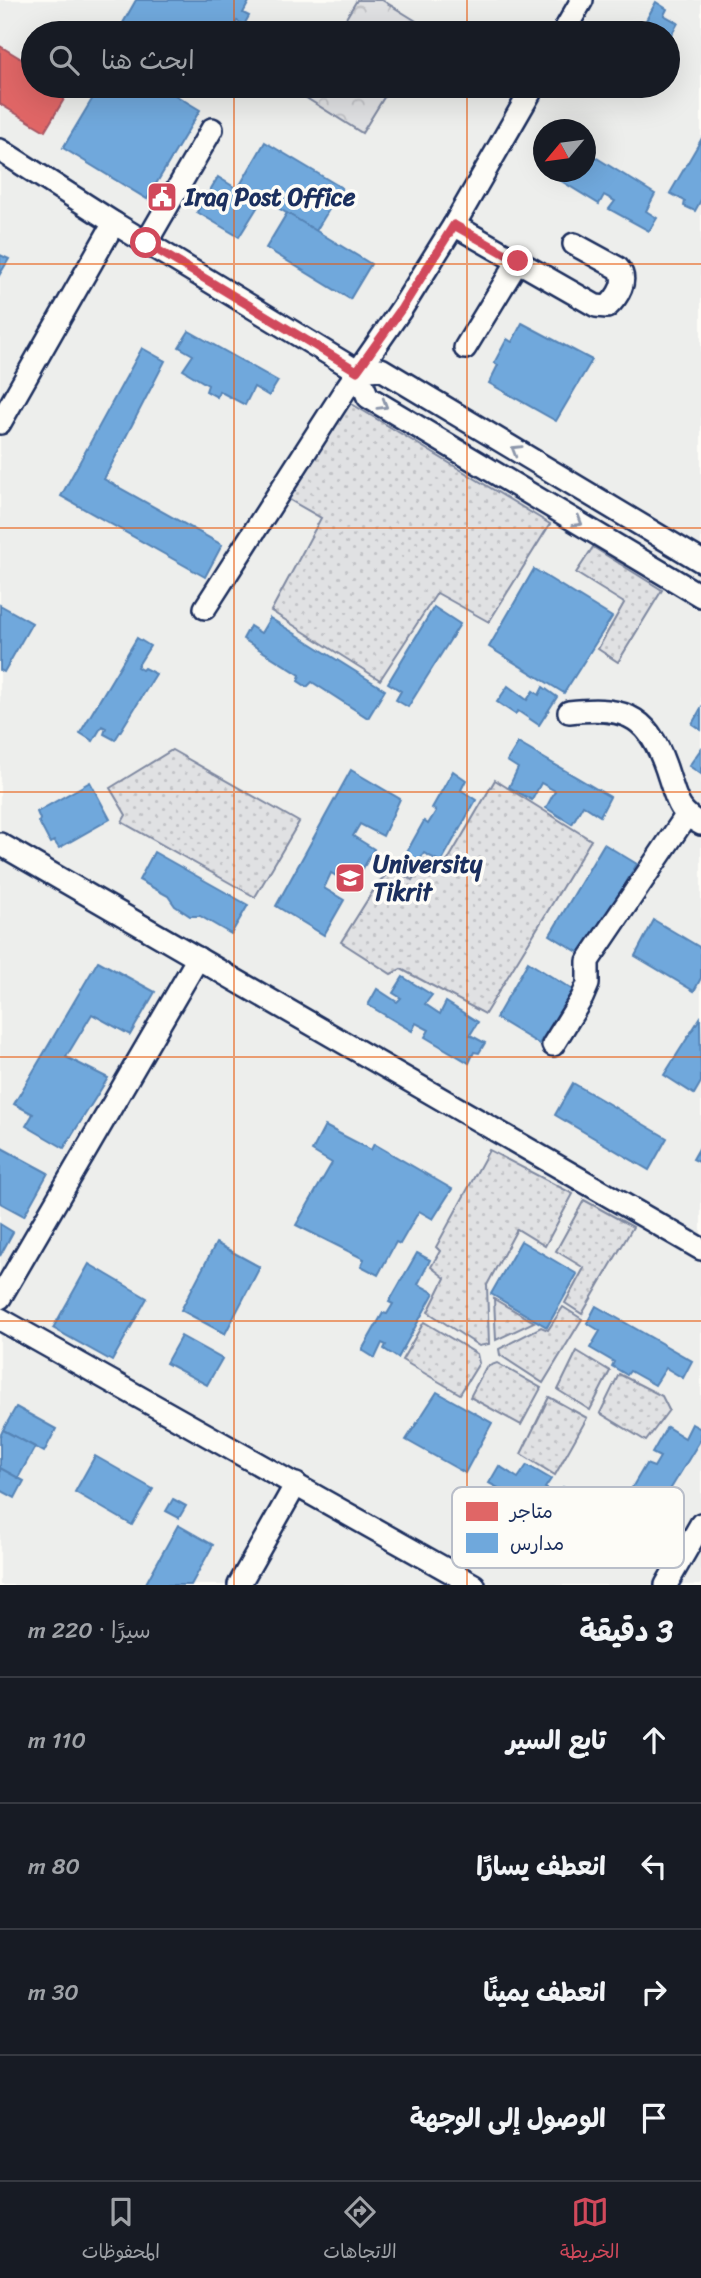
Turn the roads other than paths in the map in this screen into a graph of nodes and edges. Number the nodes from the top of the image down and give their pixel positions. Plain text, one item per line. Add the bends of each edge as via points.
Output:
1 (582, 0) edge
2 (571, 21) edge
3 (527, 98) edge
4 (212, 129) dead end
5 (0, 150) edge
6 (114, 223) junction
7 (454, 225) junction
8 (146, 243) junction
9 (574, 244) dead end
10 (518, 261) junction
11 (465, 348) dead end
12 (357, 371) junction
13 (0, 423) edge
14 (701, 561) edge
15 (701, 596) edge
16 (205, 608) dead end
17 (569, 712) dead end
18 (694, 820) edge
19 (0, 844) edge
20 (198, 958) junction
21 (553, 1045) dead end
22 (701, 1248) edge
23 (0, 1298) edge
24 (0, 1319) edge
25 (296, 1484) junction
26 (701, 1524) edge
27 (684, 1554) edge
28 (676, 1568) edge
29 (239, 1585) edge
30 (474, 1585) edge
31 (666, 1585) edge

1 - 2 street
3 - 7 street
4 - 8 street
5 - 6 street
6 - 8 street
6 - 13 street
7 - 10 street
7 - 12 street
8 - 12 street
9 - 10 street via 622,272 623,283 607,307 596,306
10 - 11 street
14 -> 12 street via 381,369
12 -> 15 street via 368,397
12 - 16 street
17 - 18 street via 597,709 636,718 653,738 677,800
18 - 21 street via 588,961 588,985
19 - 20 street
20 - 22 street
20 - 23 street
24 - 25 street
25 - 29 street
25 - 30 street
26 - 27 street
28 - 31 street

